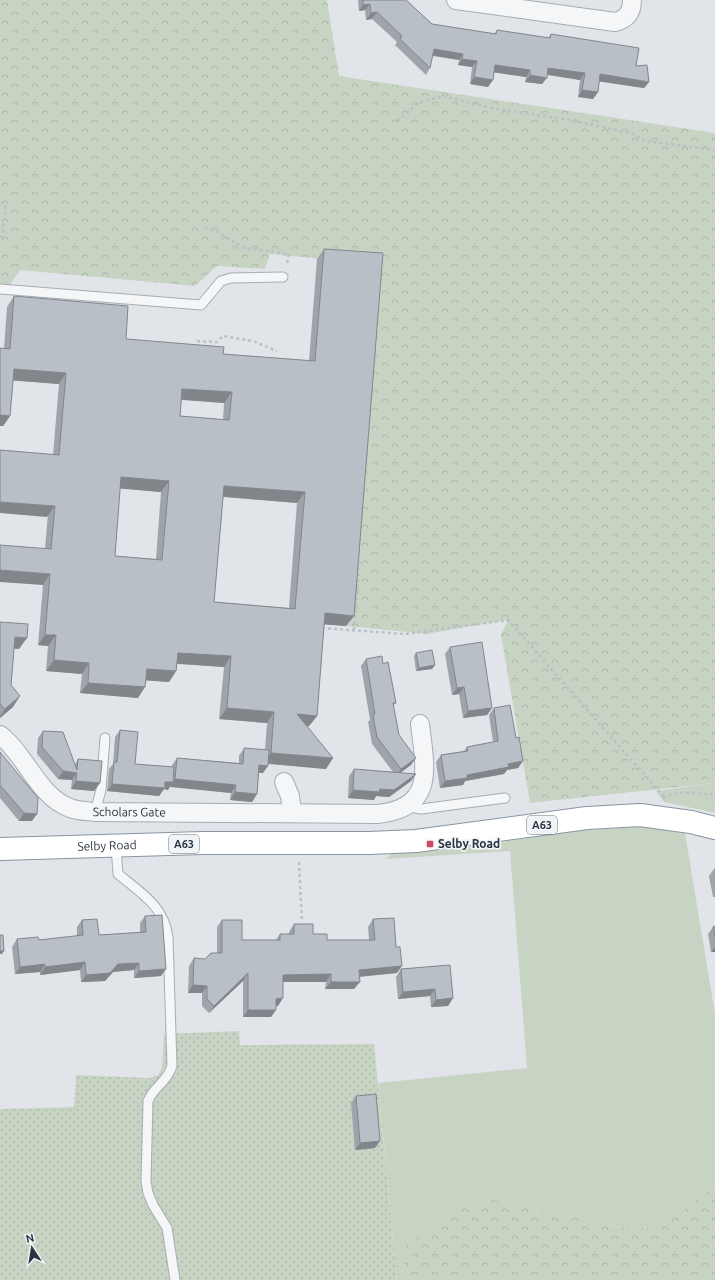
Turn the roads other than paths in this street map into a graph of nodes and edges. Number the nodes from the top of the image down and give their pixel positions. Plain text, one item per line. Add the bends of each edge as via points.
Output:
1 (456, 0) edge
2 (632, 0) edge
3 (283, 277) road end
4 (0, 288) edge
5 (420, 724) dead end
6 (0, 735) edge
7 (105, 738) dead end
8 (284, 782) dead end
9 (505, 798) dead end
10 (406, 806) junction
11 (95, 812) junction
12 (292, 813) junction
13 (715, 828) edge
14 (116, 846) junction
15 (0, 849) edge
16 (174, 1280) edge

1 - 2 street via 615,22 627,17
3 - 4 lane via 226,280 221,282 200,305
5 - 10 street, Scholars Gate via 426,770 423,784 416,797
6 - 11 street, Scholars Gate via 55,798 72,809
7 - 11 lane via 101,790
8 - 12 street via 290,796
9 - 10 lane via 421,809
10 - 12 street, Scholars Gate via 393,812 378,814
11 - 12 street, Scholars Gate
13 - 14 highway, Selby Road / A63 via 640,815 587,818 416,841
14 - 15 highway, Selby Road / A63
14 - 16 lane via 118,874 154,904 167,925 172,1066 169,1075 151,1094 148,1101 146,1181 153,1205 167,1228

